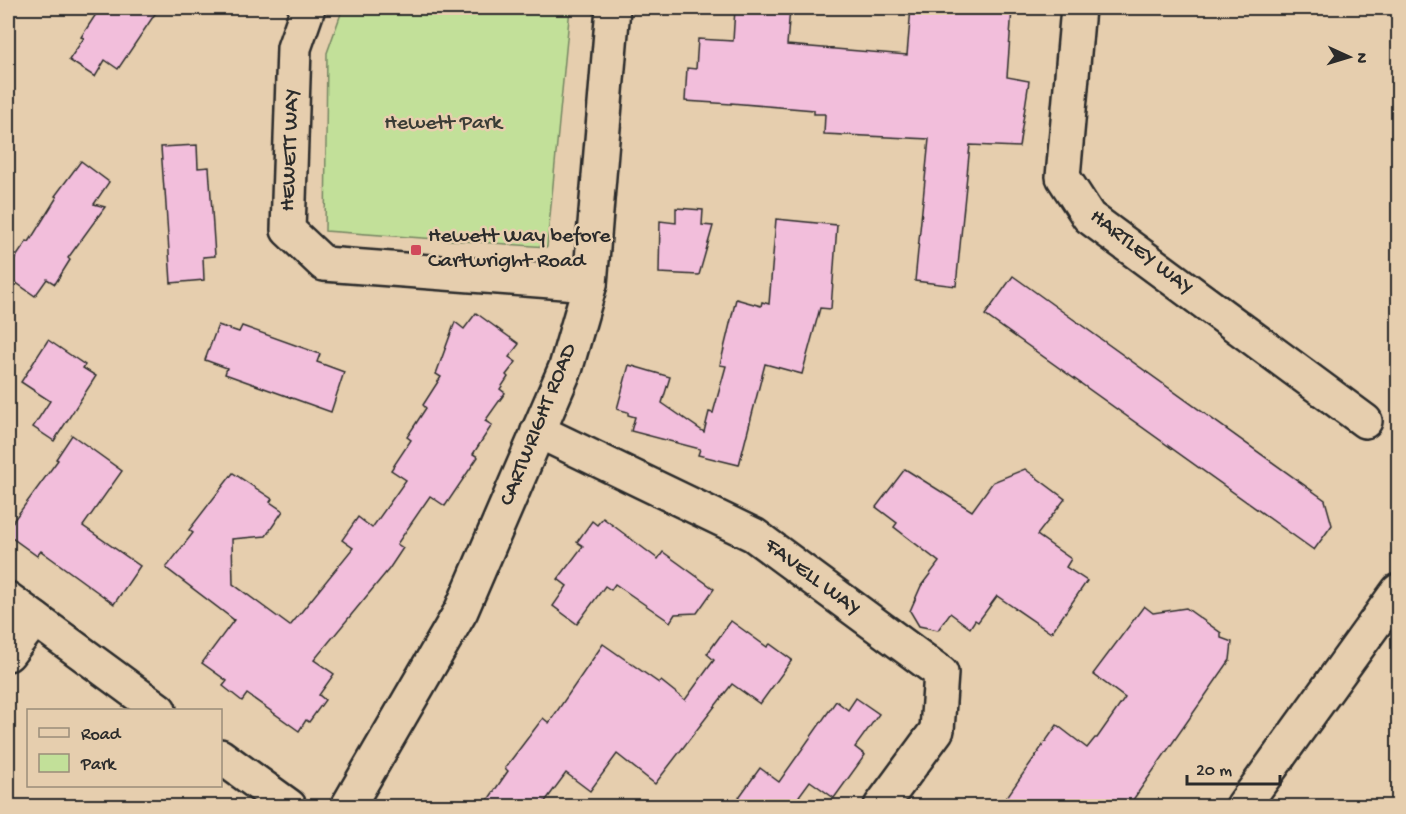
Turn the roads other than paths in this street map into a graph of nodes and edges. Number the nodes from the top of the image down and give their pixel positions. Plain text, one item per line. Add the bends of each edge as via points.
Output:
1 (308, 8) edge
2 (613, 8) edge
3 (1078, 8) edge
4 (590, 284) junction
5 (1365, 421) dead end
6 (538, 431) junction
7 (1398, 591) edge
8 (8, 599) edge
9 (35, 619) junction
10 (8, 654) edge
11 (156, 709) edge
12 (222, 757) edge
13 (289, 807) edge
14 (348, 807) edge
15 (881, 807) edge
16 (1243, 807) edge

1 - 4 street, HEWETT WAY via 294,48 288,230 324,264
2 - 4 street, CARTWRIGHT ROAD
3 - 5 street, HARTLEY WAY via 1063,177 1089,217
4 - 6 street, CARTWRIGHT ROAD via 566,367
6 - 14 street, CARTWRIGHT ROAD via 461,611
6 - 15 street, FAVELL WAY via 754,535 941,673 937,730
7 - 16 street
8 - 9 street
9 - 10 street
9 - 11 street
12 - 13 street

